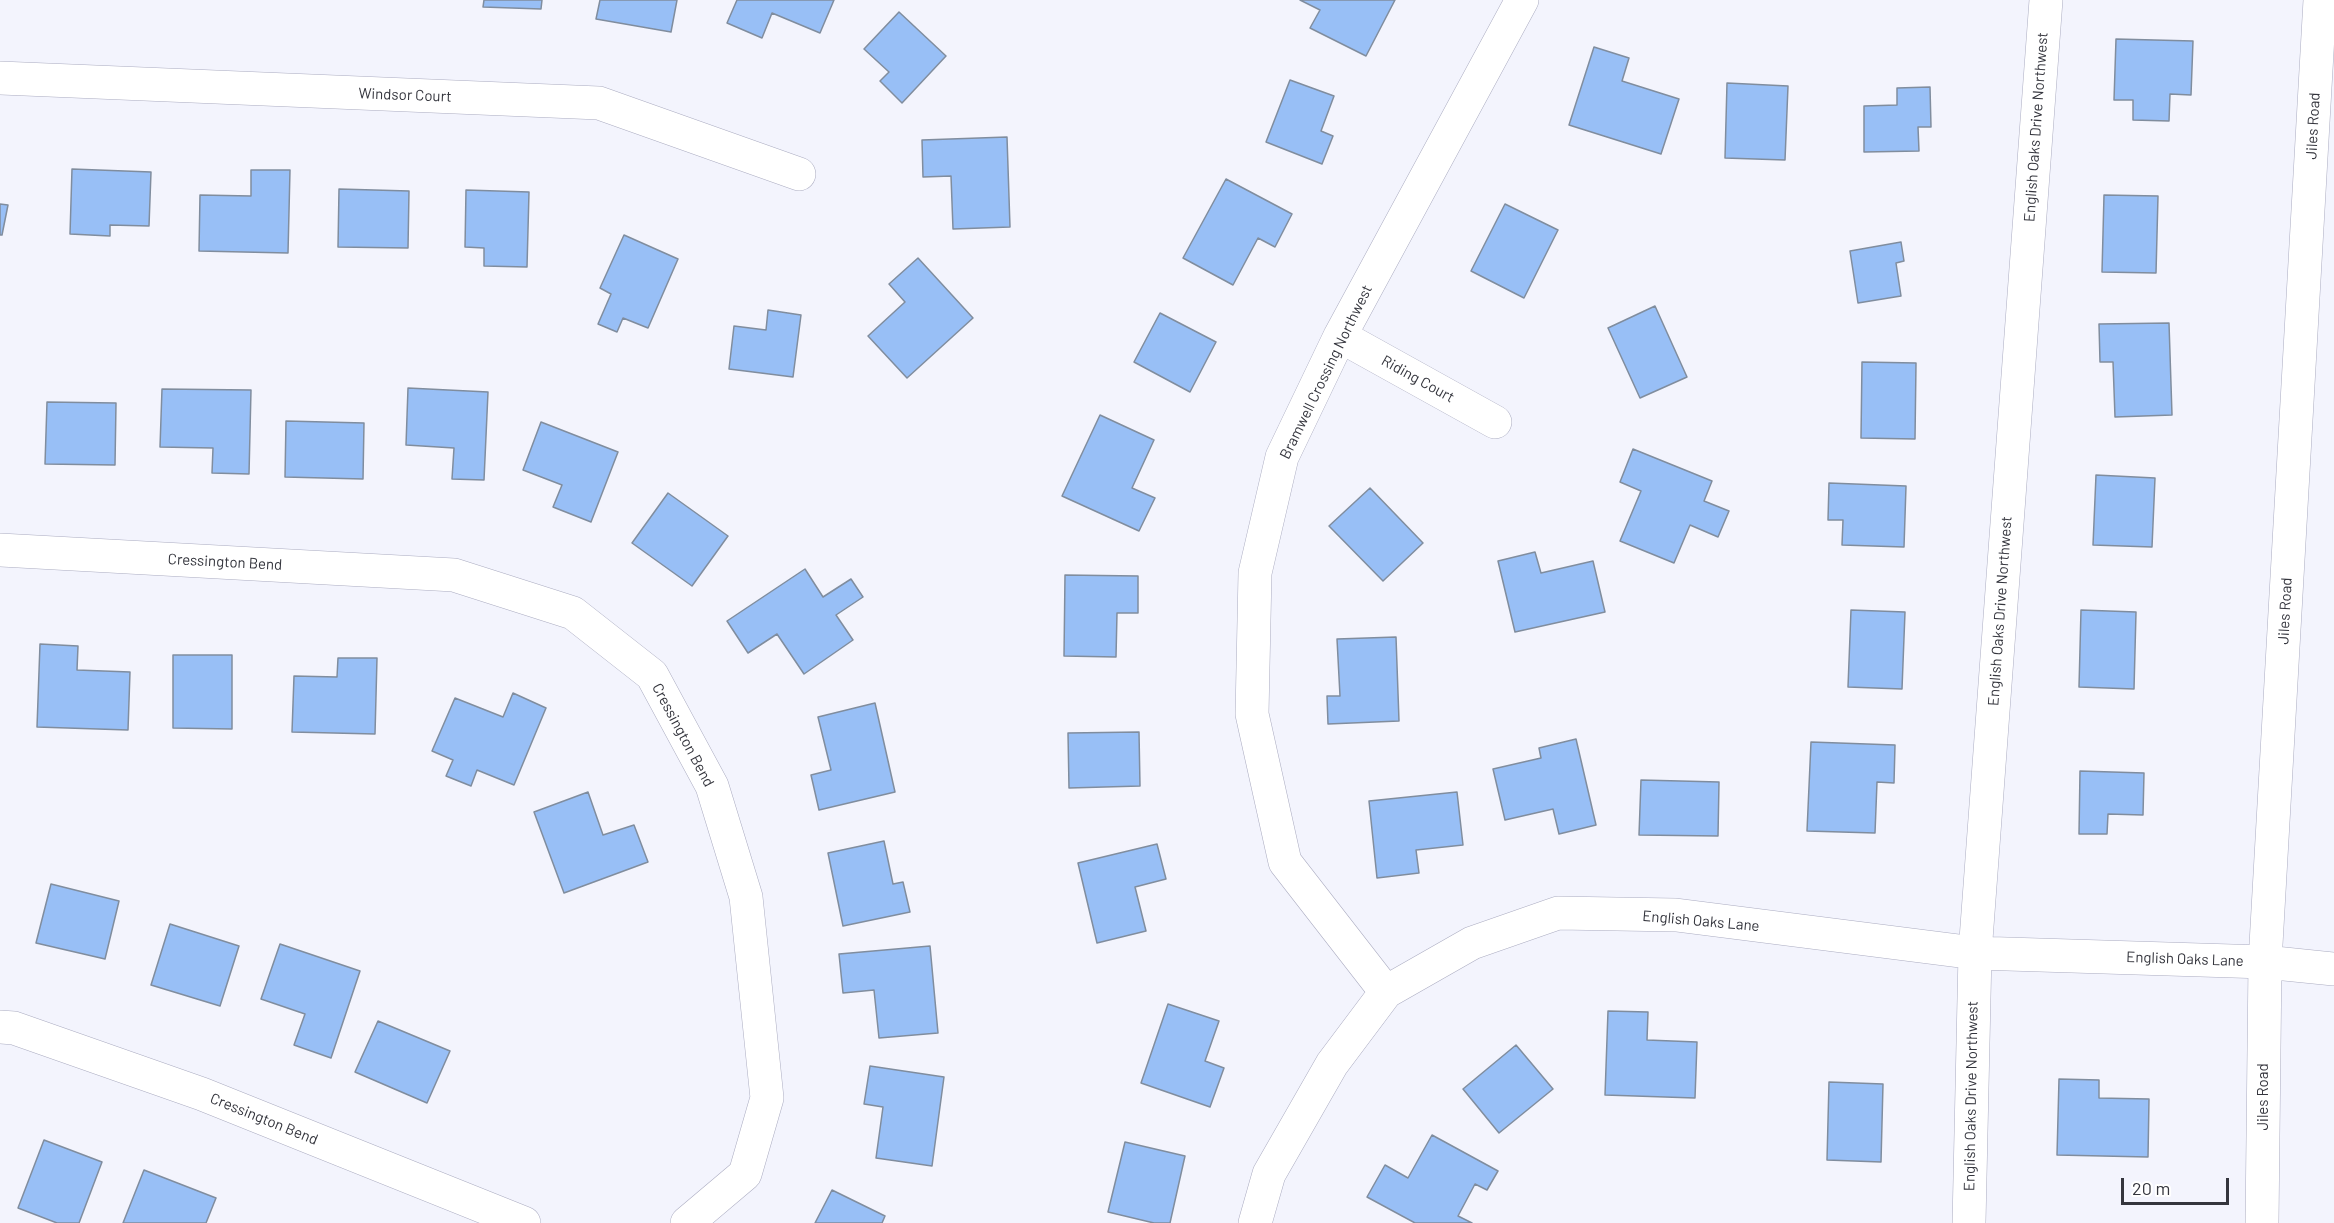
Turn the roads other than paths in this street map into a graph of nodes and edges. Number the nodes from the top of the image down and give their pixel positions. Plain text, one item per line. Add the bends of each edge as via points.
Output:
1 (1522, 0) edge
2 (2046, 0) edge
3 (2320, 0) edge
4 (0, 78) edge
5 (799, 174) dead end
6 (1340, 336) junction
7 (1495, 422) dead end
8 (0, 550) edge
9 (1975, 953) junction
10 (2265, 962) junction
11 (2334, 969) edge
12 (1386, 992) junction
13 (0, 1027) edge
14 (524, 1223) edge
15 (687, 1223) edge
16 (1255, 1223) edge
17 (1969, 1223) edge
18 (2262, 1223) edge

1 - 6 street, Bramwell Crossing Northwest
2 - 9 street, English Oaks Drive Northwest
3 - 10 street, Jiles Road
4 - 5 street, Windsor Court via 599,103
6 - 7 street, Riding Court
6 - 12 street, Bramwell Crossing Northwest via 1282,457 1263,538 1255,573 1252,714 1285,862
8 - 15 street, Cressington Bend via 454,575 573,613 652,675 712,786 746,897 767,1098 745,1173
9 - 10 street, English Oaks Lane
9 - 12 street, English Oaks Lane via 1676,915 1558,914 1472,943
9 - 17 street, English Oaks Drive Northwest
10 - 11 street, English Oaks Lane
10 - 18 street, Jiles Road
12 - 16 street, English Oaks Lane via 1332,1064 1269,1173
13 - 14 street, Cressington Bend via 14,1028 202,1094

